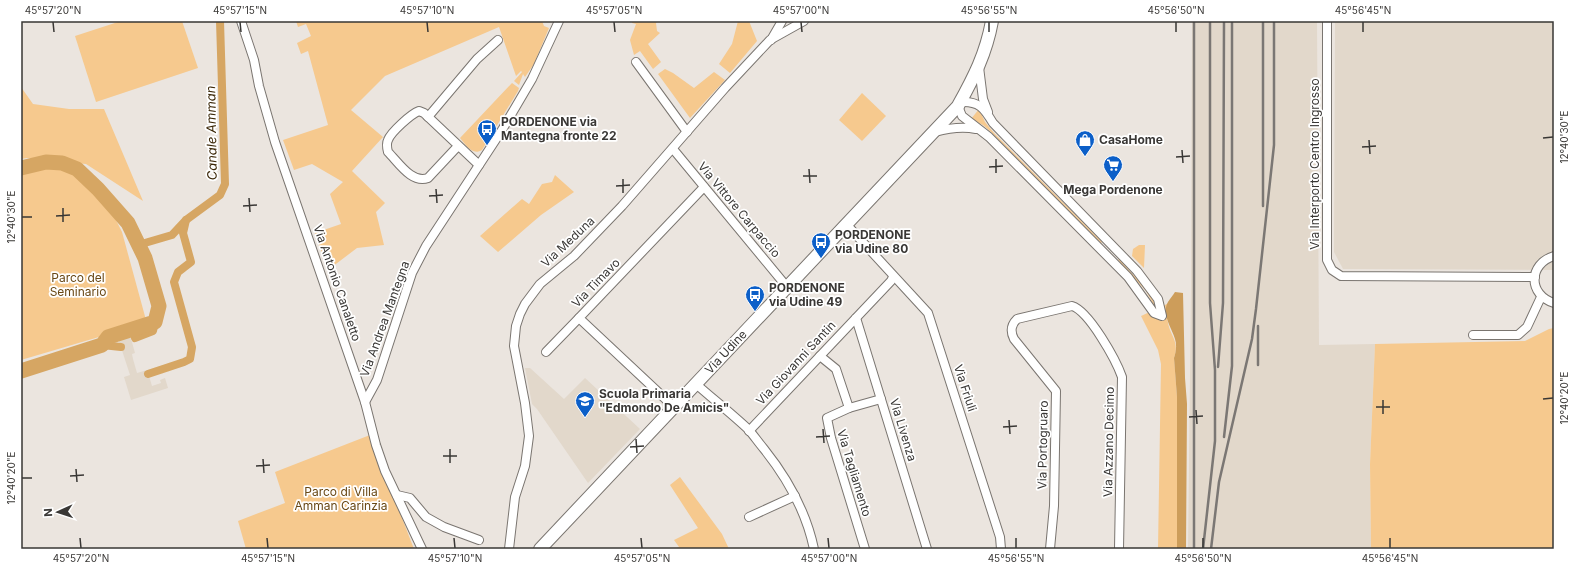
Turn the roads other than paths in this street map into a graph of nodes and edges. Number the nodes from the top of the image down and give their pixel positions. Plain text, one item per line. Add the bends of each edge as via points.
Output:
1 (241, 21) edge
2 (559, 21) edge
3 (782, 21) edge
4 (804, 21) edge
5 (992, 21) edge
6 (1327, 21) edge
7 (498, 40) dead end
8 (770, 40) junction
9 (636, 62) dead end
10 (979, 67) junction
11 (959, 104) junction
12 (428, 117) junction
13 (989, 117) junction
14 (982, 131) junction
15 (687, 132) junction
16 (934, 132) junction
17 (458, 146) junction
18 (673, 149) junction
19 (479, 165) junction
20 (704, 187) junction
21 (847, 225) junction
22 (1110, 242) junction
23 (1102, 250) junction
24 (1554, 256) edge
25 (893, 277) junction
26 (1535, 277) junction
27 (787, 287) junction
28 (1542, 297) junction
29 (1554, 303) edge
30 (1072, 306) joint
31 (579, 318) junction
32 (856, 318) junction
33 (1473, 335) dead end
34 (546, 352) dead end
35 (820, 356) junction
36 (696, 384) junction
37 (881, 399) junction
38 (365, 402) junction
39 (674, 407) junction
40 (849, 408) junction
41 (749, 431) junction
42 (397, 495) junction
43 (795, 496) junction
44 (749, 517) dead end
45 (479, 540) dead end
46 (422, 549) edge
47 (509, 549) edge
48 (540, 549) edge
49 (814, 549) edge
50 (865, 549) edge
51 (927, 549) edge
52 (1001, 549) edge
53 (1050, 549) edge
54 (1119, 549) edge

1 - 38 street, Via Antonio Canaletto via 275,142
2 - 19 street, Via Andrea Mantegna via 532,79
3 - 8 street
4 - 8 street, Via Meduna
5 - 10 main road, Via Udine
6 - 26 street, Via Interporto Centro Ingrosso via 1327,260 1332,270 1341,276
7 - 12 street via 477,59
8 - 15 street, Via Meduna
9 - 15 street
10 - 11 main road, Via Udine
10 - 13 street via 983,99
11 - 13 street via 969,101 976,104 984,108
11 - 14 street via 962,116
11 - 16 main road, Via Udine
12 - 17 street
12 - 17 street via 419,111 411,114 388,138 388,152 413,177 428,178
13 - 22 street
14 - 16 street via 961,127
14 - 23 street
15 - 18 street, Via Meduna
16 - 21 main road, Via Udine
17 - 19 street
18 - 20 street, Via Vittore Carpaccio
18 - 47 street, Via Meduna via 574,256 540,284 520,314 514,346 529,436 525,466 515,497
19 - 38 street, Via Andrea Mantegna via 426,246 412,273 377,380
20 - 27 street, Via Vittore Carpaccio
20 - 31 street, Via Timavo
21 - 25 street, Via Friuli
21 - 27 main road, Via Udine
22 - 23 street
22 - 23 street via 1154,292 1162,316 1154,313 1128,277
24 - 26 street via 1542,262
25 - 32 street, Via Giovanni Santin
25 - 52 street, Via Friuli via 898,279 928,313 1000,537
26 - 28 street via 1534,283
27 - 36 main road, Via Udine
28 - 29 street
28 - 33 street via 1527,327 1518,335
30 - 53 street, Via Portogruaro via 1017,319 1011,329 1014,339 1056,391 1054,506
30 - 54 street, Via Azzano Decimo via 1081,310 1101,337 1117,363 1122,377
31 - 34 street
31 - 39 street, Via Timavo
32 - 35 street, Via Giovanni Santin
32 - 37 street, Via Livenza
35 - 40 street via 836,369
35 - 41 street, Via Giovanni Santin
36 - 39 main road, Via Udine
36 - 41 street
37 - 40 street
37 - 51 street, Via Livenza
38 - 42 street, Via Antonio Canaletto via 376,445
39 - 48 main road, Via Udine
40 - 50 street, Via Tagliamento via 827,418
41 - 43 street via 773,461
42 - 45 street via 410,498 426,517 444,527
42 - 46 street, Via Antonio Canaletto
43 - 44 street
43 - 49 street via 811,532

